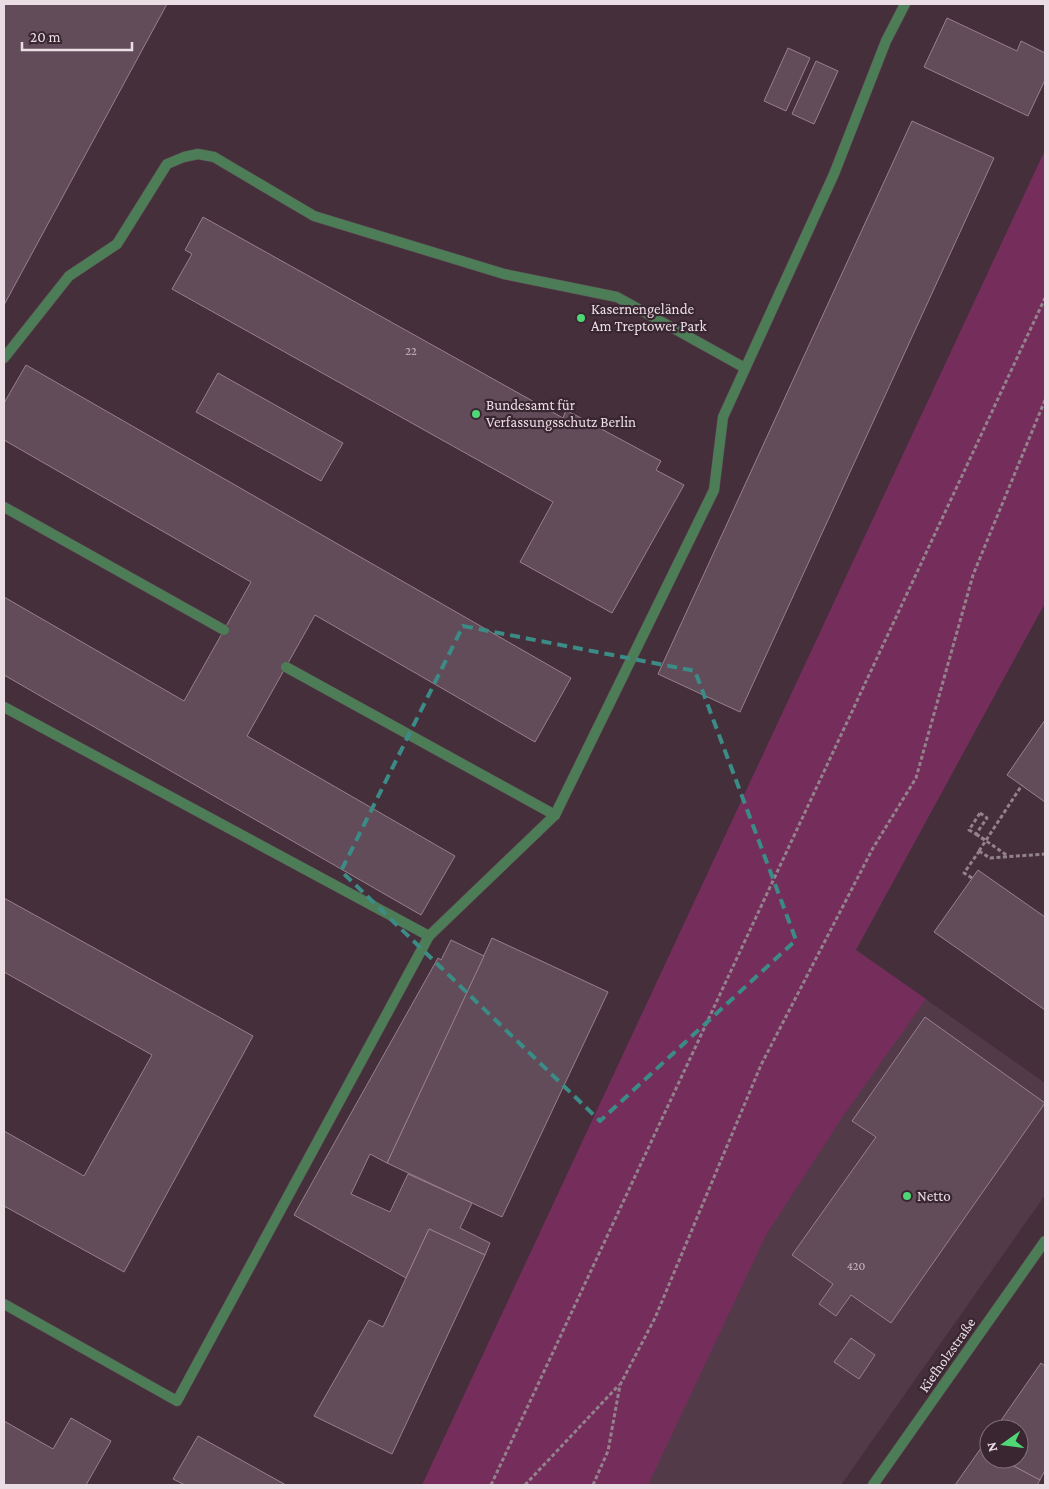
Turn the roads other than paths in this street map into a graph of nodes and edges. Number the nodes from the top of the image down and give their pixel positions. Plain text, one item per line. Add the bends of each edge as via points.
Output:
1 (905, 4) edge
2 (4, 358) edge
3 (745, 368) junction
4 (4, 508) edge
5 (224, 630) dead end
6 (286, 666) dead end
7 (4, 707) edge
8 (555, 815) junction
9 (429, 936) junction
10 (1045, 1241) edge
11 (4, 1304) edge
12 (873, 1485) edge

1 - 3 street via 886,41 834,174
2 - 3 street via 69,276 117,244 167,164 198,154 214,157 314,216 504,274 617,297
3 - 8 street via 723,417 714,490
4 - 5 street
6 - 8 street
7 - 9 street
8 - 9 street
9 - 11 street via 177,1401
10 - 12 street, Kiefholzstraße

